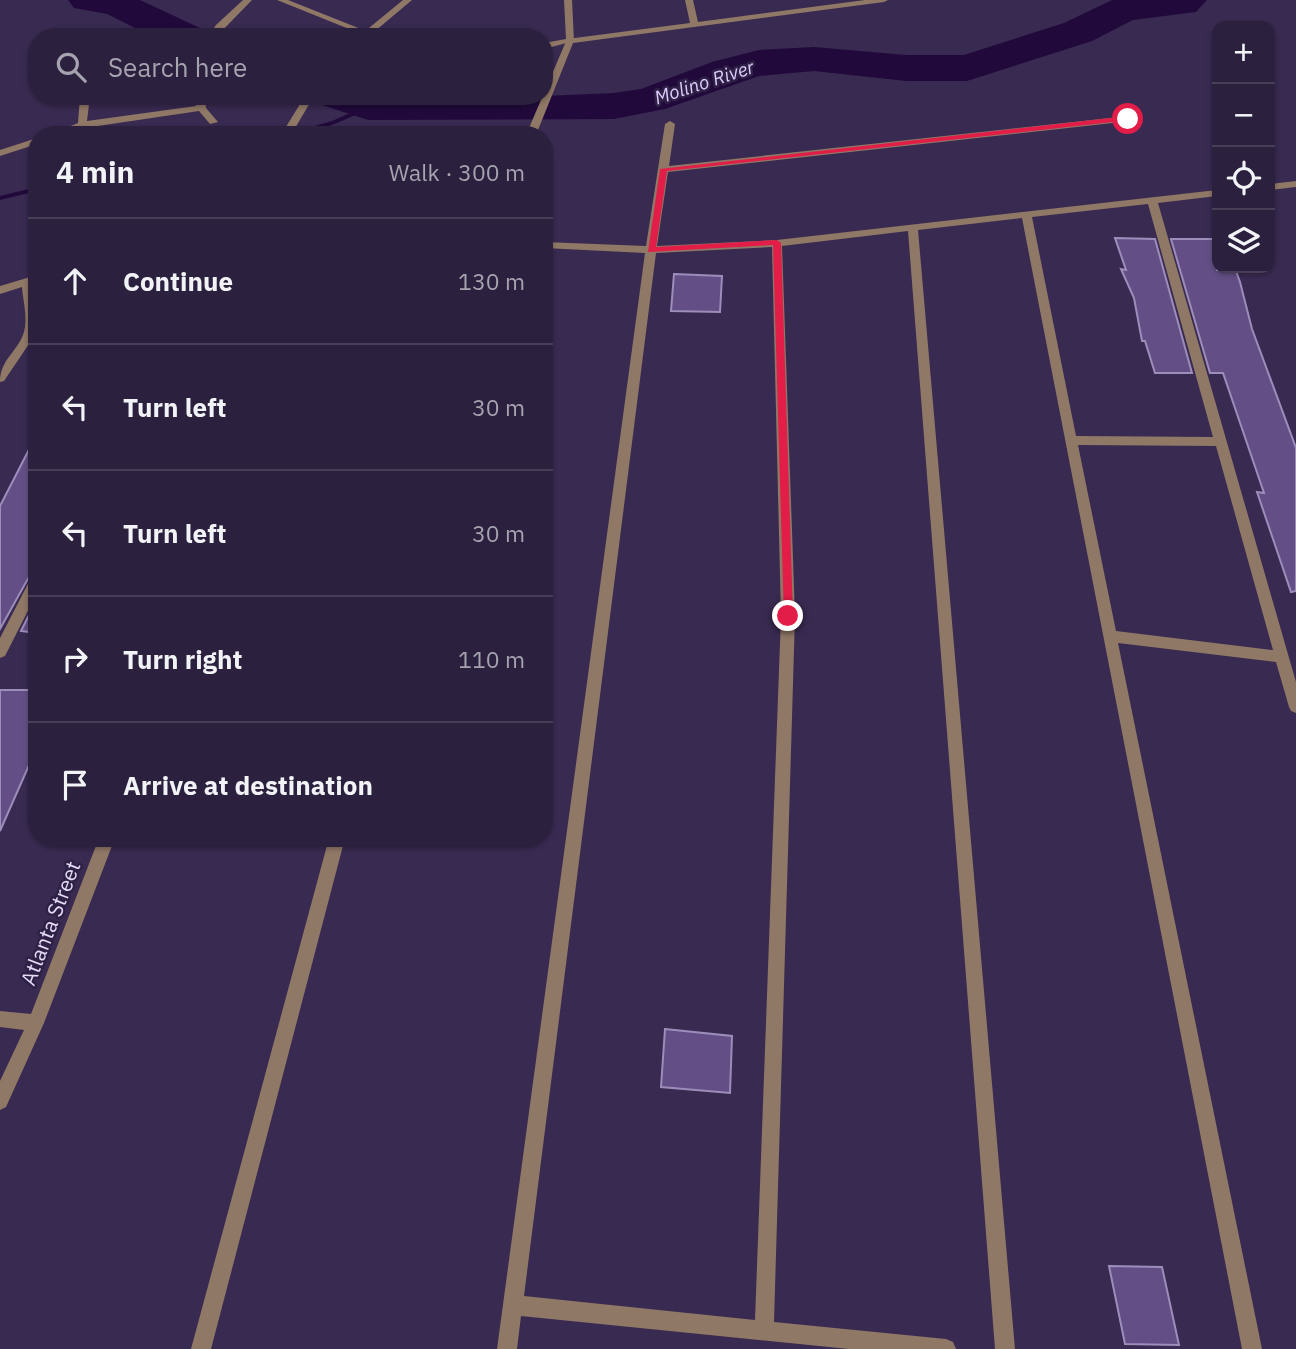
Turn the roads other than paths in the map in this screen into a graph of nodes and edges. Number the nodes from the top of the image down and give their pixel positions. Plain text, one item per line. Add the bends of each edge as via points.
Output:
1 (248, 0) edge
2 (281, 0) edge
3 (408, 0) edge
4 (568, 0) edge
5 (690, 0) edge
6 (884, 0) edge
7 (298, 2) edge
8 (695, 24) junction
9 (218, 28) edge
10 (350, 28) edge
11 (373, 28) edge
12 (570, 41) junction
13 (553, 44) edge
14 (553, 83) edge
15 (84, 105) edge
16 (201, 105) edge
17 (304, 105) edge
18 (544, 105) edge
19 (201, 108) junction
20 (1128, 119) dead end
21 (213, 122) dead end
22 (670, 124) dead end
23 (82, 125) joint
24 (292, 126) edge
25 (535, 126) edge
26 (28, 144) edge
27 (0, 153) edge
28 (664, 169) junction
29 (1296, 184) edge
30 (1275, 186) edge
31 (1212, 194) edge
32 (1152, 201) junction
33 (1026, 214) junction
34 (913, 226) junction
35 (777, 243) junction
36 (553, 245) edge
37 (651, 250) junction
38 (28, 281) edge
39 (0, 290) edge
40 (28, 336) edge
41 (0, 378) edge
42 (1071, 440) junction
43 (1221, 442) junction
44 (28, 598) edge
45 (1110, 636) junction
46 (0, 652) edge
47 (1282, 657) junction
48 (1296, 707) edge
49 (104, 847) edge
50 (335, 847) edge
51 (0, 1019) edge
52 (36, 1023) junction
53 (0, 1101) edge
54 (513, 1305) junction
55 (764, 1331) junction
56 (201, 1349) edge
57 (507, 1349) edge
58 (946, 1349) edge
59 (1005, 1349) edge
60 (1252, 1349) edge

1 - 9 street
2 - 7 street
3 - 11 street
4 - 12 street
5 - 8 street
6 - 8 street
7 - 10 street
8 - 12 street
12 - 13 street
12 - 14 street
15 - 23 street
16 - 19 street
17 - 24 street
18 - 25 street
19 - 21 street
19 - 23 street
20 - 28 street
22 - 28 street
26 - 27 street
28 - 37 street
29 - 30 street
31 - 32 street
32 - 33 street
32 - 43 street
33 - 34 street
33 - 42 street
34 - 35 street
34 - 59 street
35 - 37 street
35 - 55 street via 788,616
36 - 37 street
37 - 54 street
38 - 39 street
40 - 41 street
42 - 43 street
42 - 45 street
43 - 47 street
44 - 46 street
45 - 47 street
45 - 60 street
47 - 48 street
49 - 52 street, Atlanta Street
50 - 56 street
51 - 52 street
52 - 53 street, Atlanta Street
54 - 55 street
54 - 57 street
55 - 58 street

